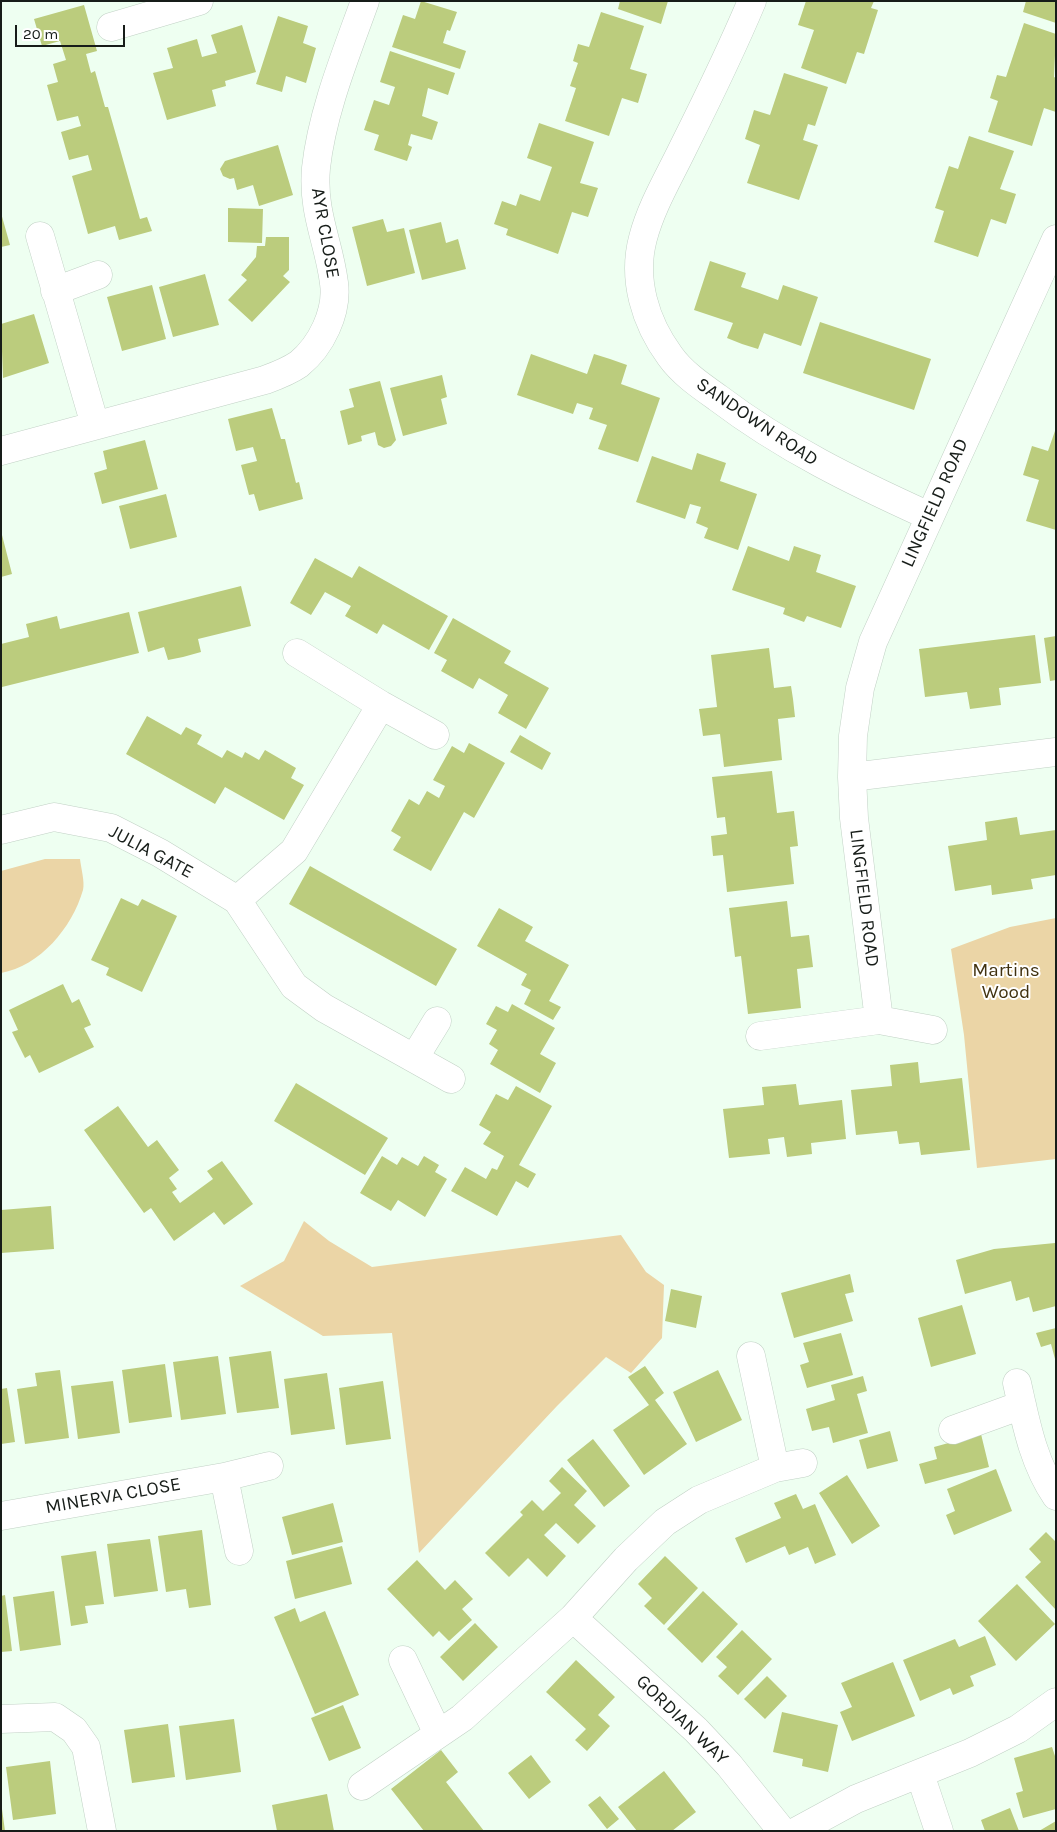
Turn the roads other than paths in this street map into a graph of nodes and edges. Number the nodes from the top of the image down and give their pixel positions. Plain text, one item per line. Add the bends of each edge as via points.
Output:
1 (199, 1) edge
2 (752, 1) edge
3 (358, 3) edge
4 (158, 6) edge
5 (111, 27) dead end
6 (40, 236) dead end
7 (1056, 239) edge
8 (98, 275) dead end
9 (56, 291) junction
10 (95, 425) junction
11 (1, 451) edge
12 (929, 516) junction
13 (297, 653) dead end
14 (381, 705) junction
15 (435, 735) dead end
16 (1056, 752) edge
17 (852, 777) junction
18 (1, 830) edge
19 (237, 900) junction
20 (879, 1020) junction
21 (437, 1021) dead end
22 (933, 1030) dead end
23 (760, 1036) dead end
24 (415, 1057) junction
25 (451, 1079) dead end
26 (752, 1356) dead end
27 (953, 1430) dead end
28 (803, 1463) dead end
29 (269, 1466) dead end
30 (775, 1468) junction
31 (224, 1477) junction
32 (1056, 1496) edge
33 (1, 1516) edge
34 (239, 1551) dead end
35 (573, 1618) junction
36 (403, 1660) dead end
37 (1056, 1702) edge
38 (1, 1719) edge
39 (438, 1734) junction
40 (920, 1774) junction
41 (362, 1786) dead end
42 (102, 1831) edge
43 (782, 1831) edge
44 (797, 1831) edge
45 (939, 1831) edge

1 - 4 street
2 - 12 street, SANDOWN ROAD via 650,216 639,258 639,282 645,307 654,331 670,357 732,409 839,475
3 - 10 street, AYR CLOSE via 320,142 316,170 316,202 335,286 324,334 300,363 265,380
4 - 5 street
6 - 9 street
7 - 12 street, LINGFIELD ROAD
8 - 9 street
9 - 10 street
10 - 11 street, AYR CLOSE
12 - 17 street, LINGFIELD ROAD via 873,642 860,688 853,736
13 - 14 street
14 - 15 street
14 - 19 street via 294,851
16 - 17 street
17 - 20 street, LINGFIELD ROAD via 854,818
18 - 19 street, JULIA GATE via 54,818 111,828
19 - 24 street, JULIA GATE via 294,986 324,1008
20 - 22 street
20 - 23 street
21 - 24 street
24 - 25 street, JULIA GATE
26 - 30 street
27 - 32 street via 1019,1394 1028,1436
28 - 30 street
29 - 31 street, MINERVA CLOSE
30 - 35 street via 699,1500 665,1522 626,1559
31 - 33 street, MINERVA CLOSE
31 - 34 street
35 - 39 street via 462,1718
35 - 43 street, GORDIAN WAY via 696,1730
36 - 39 street
37 - 40 street via 1018,1729
38 - 42 street via 55,1717 74,1730 86,1747
39 - 41 street
40 - 44 street via 856,1799
40 - 45 street

